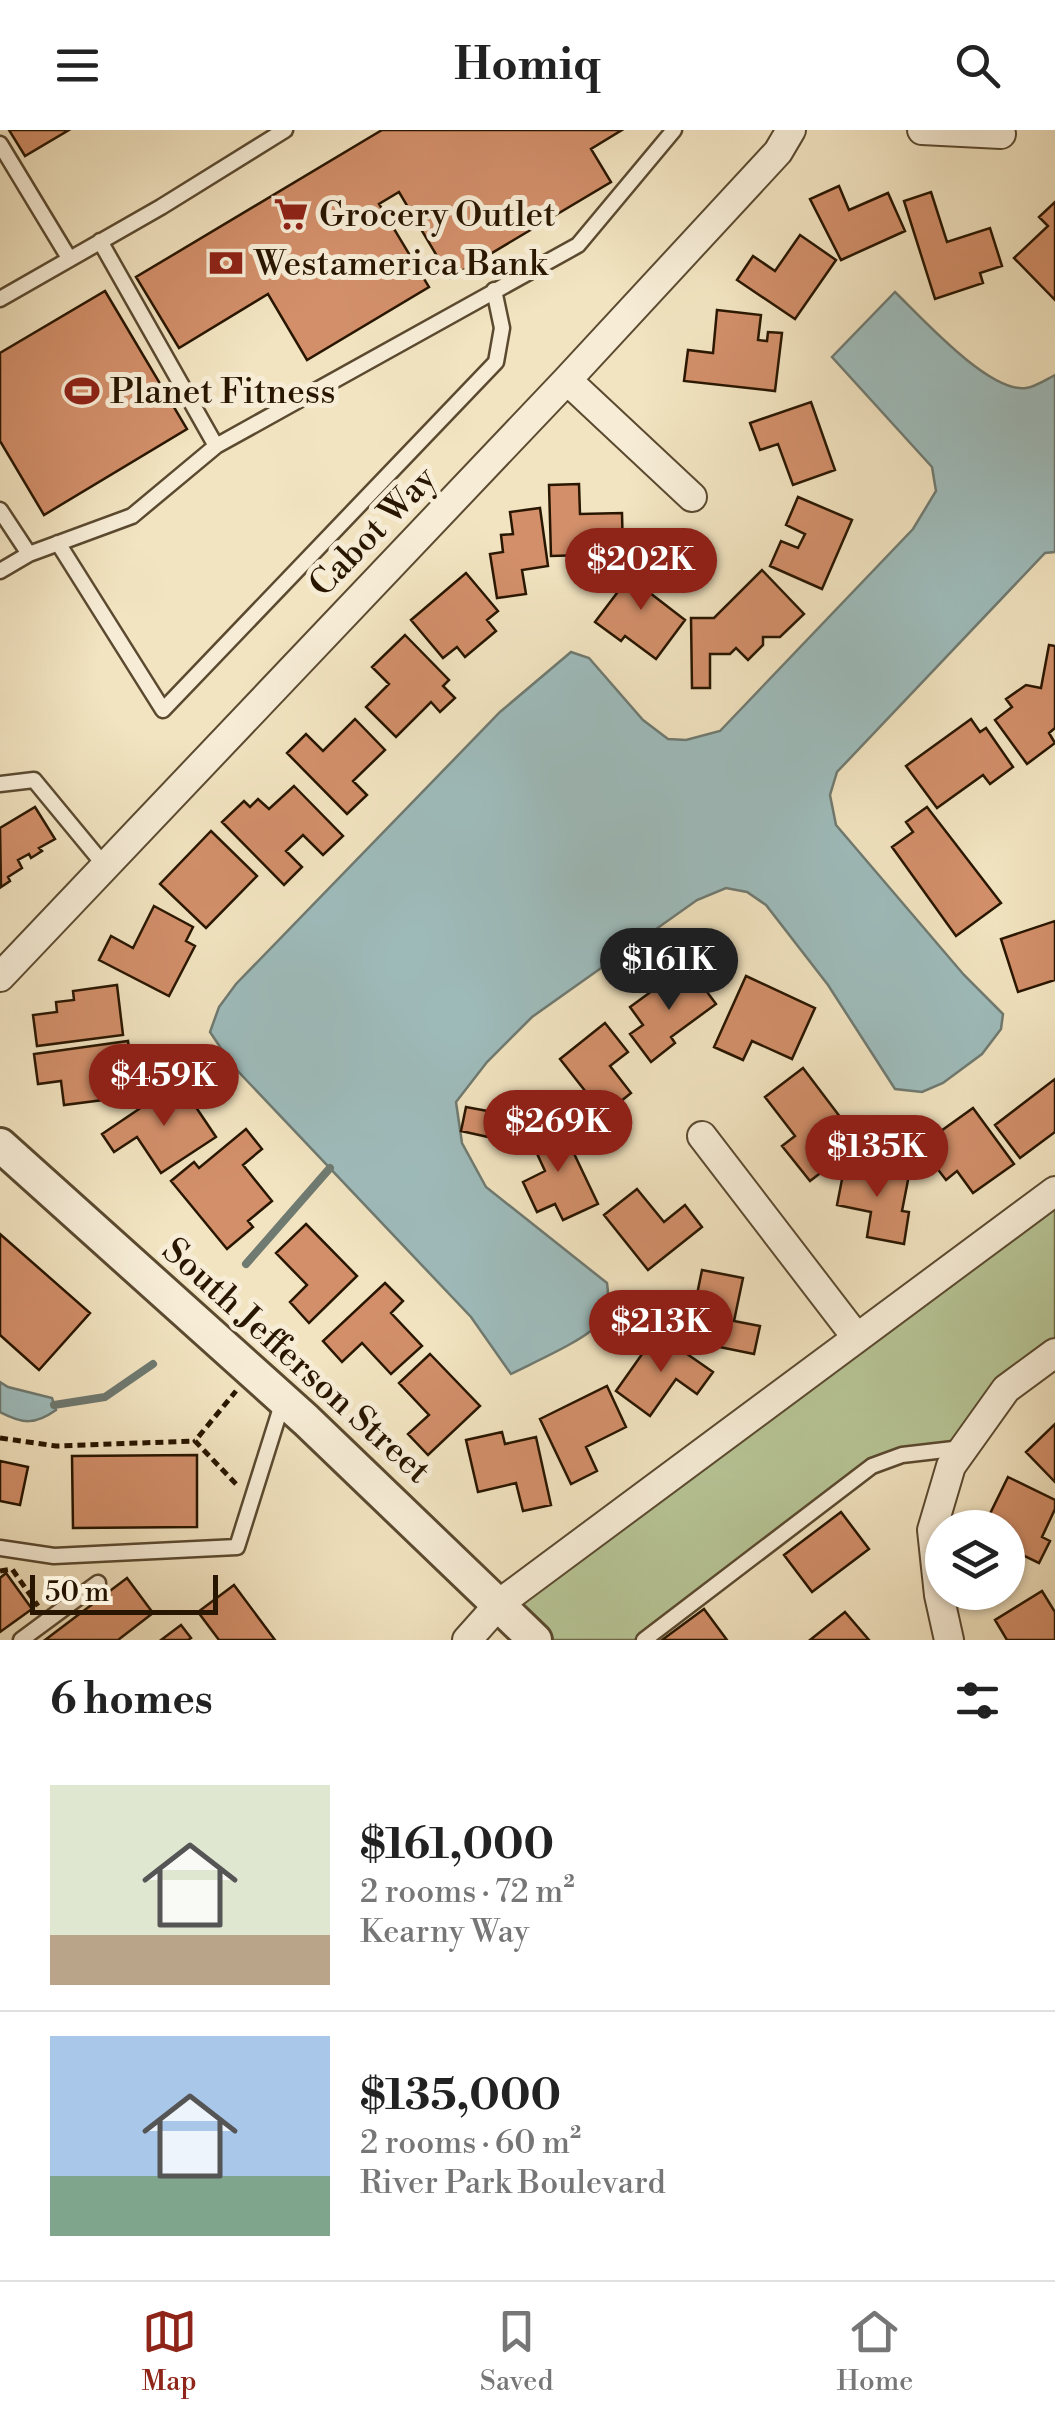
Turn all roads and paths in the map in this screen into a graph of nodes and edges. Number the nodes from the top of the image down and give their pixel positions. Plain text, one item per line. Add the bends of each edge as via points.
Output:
1 (285, 130) edge
2 (674, 130) edge
3 (791, 130) edge
4 (922, 130) edge
5 (1001, 134) dead end
6 (0, 144) edge
7 (100, 241) junction
8 (69, 258) junction
9 (0, 277) edge
10 (494, 290) junction
11 (5, 296) edge
12 (567, 380) junction
13 (216, 446) junction
14 (692, 498) dead end
15 (0, 510) edge
16 (58, 543) junction
17 (29, 554) junction
18 (0, 571) edge
19 (0, 784) edge
20 (105, 866) junction
21 (0, 977) edge
22 (702, 1136) dead end
23 (2, 1152) edge
24 (1055, 1192) edge
25 (856, 1338) junction
26 (1055, 1353) edge
27 (252, 1372) junction
28 (284, 1400) junction
29 (0, 1438) edge
30 (195, 1441) junction
31 (965, 1447) junction
32 (252, 1500) junction
33 (0, 1548) edge
34 (0, 1571) edge
35 (98, 1583) dead end
36 (500, 1603) junction
37 (49, 1620) junction
38 (21, 1640) edge
39 (466, 1640) edge
40 (535, 1640) edge
41 (644, 1640) edge
42 (949, 1640) edge

1 - 7 lane
2 - 10 lane via 578,245
3 - 12 street, Cabot Way
4 - 5 street
6 - 8 lane
7 - 8 lane
7 - 13 lane
8 - 11 lane
9 - 11 lane
10 - 13 lane
10 - 16 lane via 502,328 496,362 163,710
12 - 14 street
12 - 20 street, Cabot Way
13 - 16 lane via 132,516
15 - 17 lane
16 - 17 lane
17 - 18 lane
19 - 20 lane via 34,780
20 - 21 street, Cabot Way
22 - 25 street
23 - 27 street, South Jefferson Street
24 - 25 street
25 - 36 street
26 - 31 street via 1006,1390
27 - 28 street, South Jefferson Street
27 - 30 path
28 - 32 lane
28 - 36 street, South Jefferson Street
29 - 30 path via 56,1446
30 - 32 path
31 - 41 lane via 902,1454 872,1466
31 - 42 street via 951,1466 932,1530
32 - 33 lane via 237,1547 54,1556
34 - 37 path via 12,1570
35 - 37 lane
36 - 39 street
36 - 40 street, South Jefferson Street
37 - 38 lane

